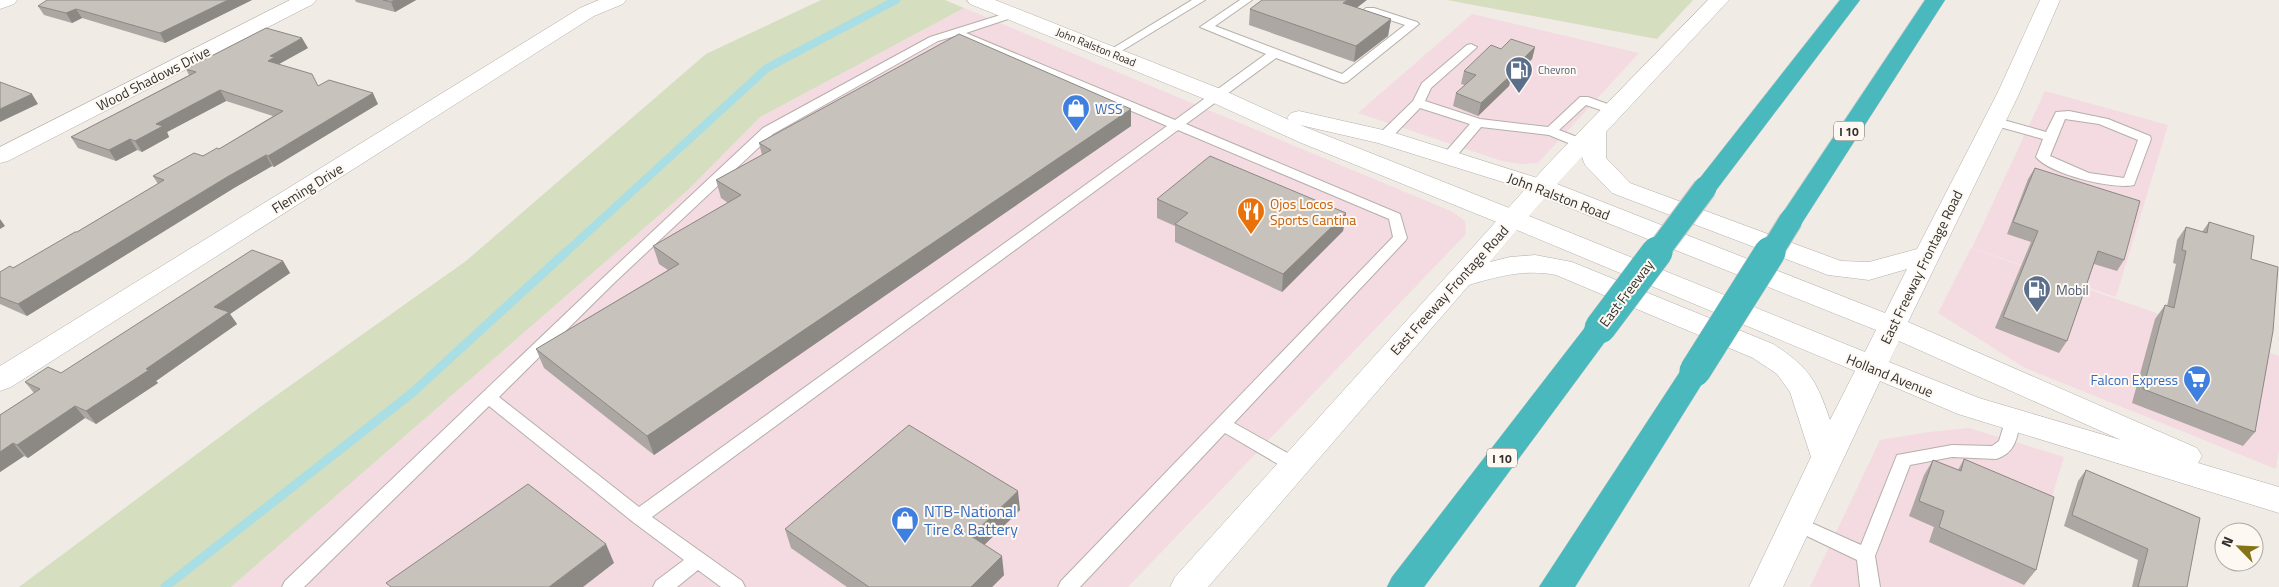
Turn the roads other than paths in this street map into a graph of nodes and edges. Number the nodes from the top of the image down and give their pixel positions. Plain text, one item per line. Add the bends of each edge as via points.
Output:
1 (6, 0) edge
2 (306, 0) edge
3 (616, 0) edge
4 (978, 0) edge
5 (1200, 0) edge
6 (1247, 0) edge
7 (1720, 0) edge
8 (1839, 0) edge
9 (1850, 0) edge
10 (1935, 0) edge
11 (1951, 0) edge
12 (2050, 0) edge
13 (0, 3) edge
14 (1370, 10) edge
15 (1013, 14) junction
16 (955, 32) junction
17 (1818, 43) junction
18 (1907, 44) junction
19 (1471, 47) dead end
20 (1111, 53) junction
21 (1274, 54) junction
22 (1215, 95) junction
23 (1418, 103) junction
24 (1612, 110) junction
25 (1993, 122) junction
26 (1478, 123) junction
27 (1176, 125) junction
28 (1551, 131) junction
29 (1384, 137) junction
30 (2050, 137) junction
31 (1589, 140) junction
32 (0, 156) edge
33 (1449, 156) junction
34 (1541, 187) junction
35 (1513, 219) junction
36 (1927, 255) junction
37 (1457, 280) junction
38 (1892, 326) junction
39 (1872, 367) junction
40 (0, 380) edge
41 (488, 397) junction
42 (2013, 419) junction
43 (1223, 424) junction
44 (1827, 457) junction
45 (1294, 465) junction
46 (2279, 499) edge
47 (639, 517) junction
48 (1796, 523) junction
49 (1866, 556) junction
50 (698, 560) junction
51 (296, 586) edge
52 (663, 587) edge
53 (735, 587) edge
54 (1068, 587) edge
55 (1187, 587) edge
56 (1404, 587) edge
57 (1556, 587) edge
58 (1766, 587) edge
59 (1870, 587) edge

1 - 13 main road
2 - 32 main road, Wood Shadows Drive
3 - 40 main road, Fleming Drive via 587,12
4 - 15 main road, John Ralston Road
5 - 20 lane
6 - 21 lane via 1206,27
7 - 24 main road, East Freeway Frontage Road
8 - 17 highway
9 - 17 highway, East Freeway / I 10
10 - 18 highway, I 10
11 - 18 highway
12 - 25 main road, East Freeway Frontage Road
14 - 21 lane via 1413,24 1343,79
15 - 16 lane
15 - 20 main road, John Ralston Road
16 - 27 lane
16 - 41 lane via 934,39 768,131
17 - 56 highway, East Freeway / I 10, bridge
18 - 57 highway, I 10, bridge via 1790,220
19 - 23 lane via 1426,86
20 - 22 main road, John Ralston Road
21 - 22 lane
22 - 27 lane
22 - 29 main road, John Ralston Road via 1321,124
22 - 35 main road, John Ralston Road via 1307,137
23 - 26 lane
23 - 29 lane
24 - 28 lane via 1584,100
24 - 31 main road, East Freeway Frontage Road
25 - 30 lane
25 - 36 main road, East Freeway Frontage Road
26 - 28 lane
26 - 33 lane
27 - 43 lane via 1394,217 1400,238
27 - 47 lane
28 - 31 lane
29 - 33 main road, John Ralston Road
30 - 30 lane via 2043,157 2060,166 2113,183 2129,182 2145,138 2071,114 2060,115
31 - 34 main road, East Freeway Frontage Road
31 - 36 main road via 1594,160 1621,188 1838,269 1869,271
33 - 34 main road, John Ralston Road
34 - 35 main road, East Freeway Frontage Road
34 - 38 main road, John Ralston Road
35 - 37 main road, East Freeway Frontage Road
35 - 39 main road, Holland Avenue
36 - 38 main road, East Freeway Frontage Road
37 - 44 main road via 1510,265 1548,264 1763,351 1787,367 1804,389
37 - 45 main road, East Freeway Frontage Road
38 - 39 main road, East Freeway Frontage Road
38 - 46 main road, Holland Avenue
39 - 42 main road, Holland Avenue via 1969,406
39 - 44 main road, East Freeway Frontage Road
41 - 47 lane
41 - 51 lane
42 - 46 main road, Holland Avenue
42 - 49 lane via 2007,444 1996,453 1952,451 1903,460
43 - 45 lane
43 - 54 lane
44 - 48 main road, East Freeway Frontage Road
45 - 55 main road, East Freeway Frontage Road
47 - 50 lane
48 - 49 lane
48 - 58 main road, East Freeway Frontage Road
49 - 59 lane
50 - 52 lane
50 - 53 lane

